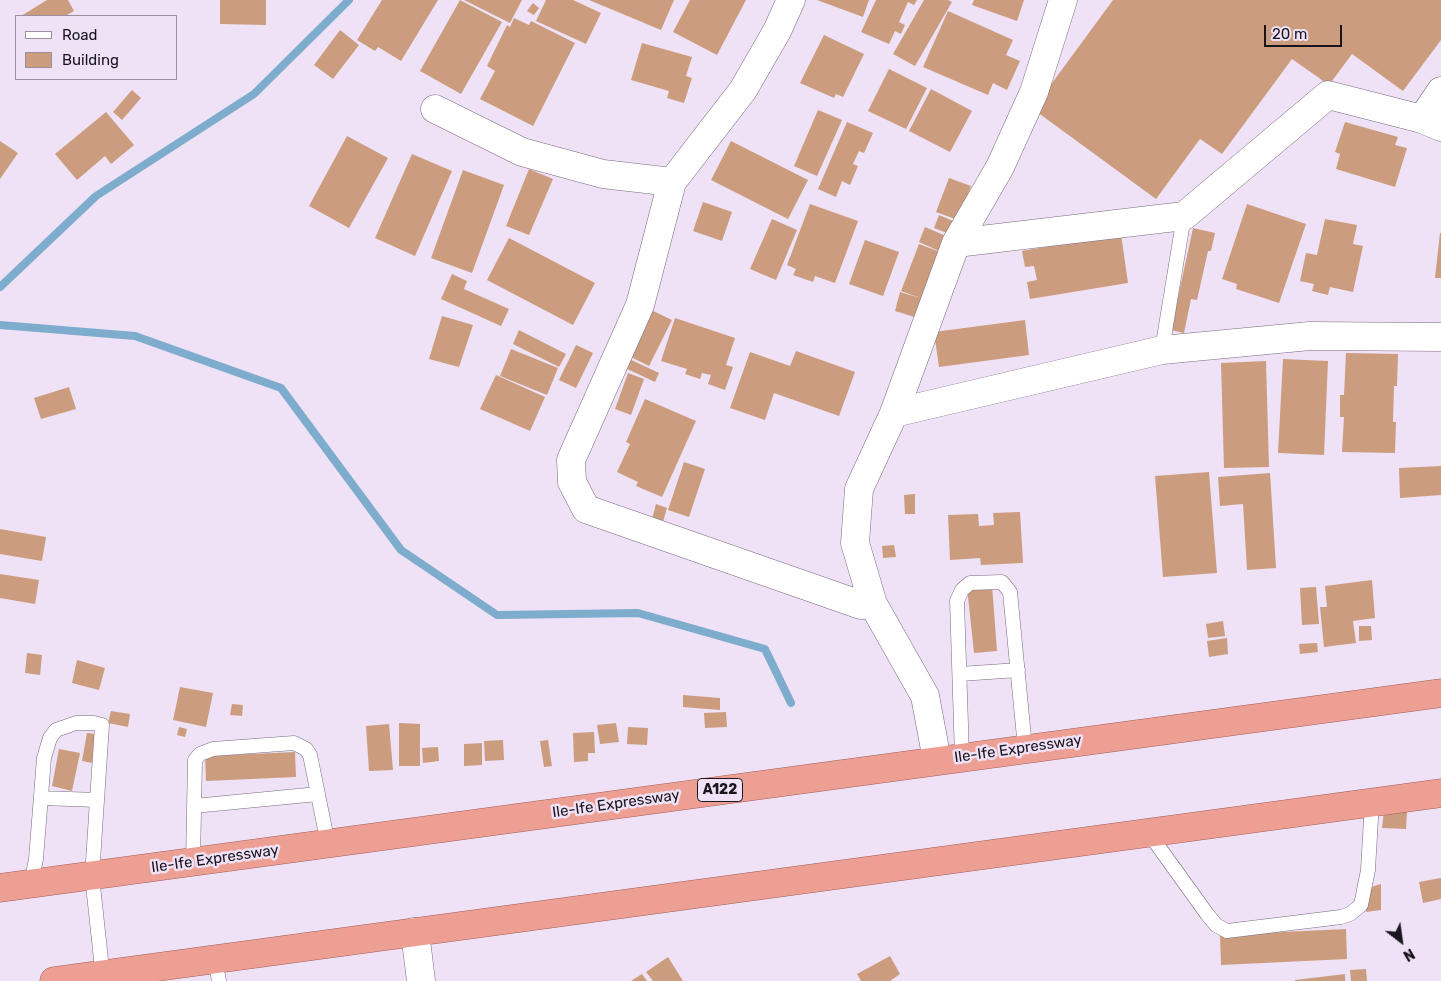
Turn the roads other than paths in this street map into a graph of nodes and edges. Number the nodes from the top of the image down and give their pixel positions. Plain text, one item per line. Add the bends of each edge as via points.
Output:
1 (791, 0) edge
2 (1062, 0) edge
3 (1441, 91) edge
4 (435, 108) dead end
5 (1431, 123) edge
6 (672, 182) junction
7 (1184, 216) junction
8 (956, 243) junction
9 (1441, 337) edge
10 (1162, 350) junction
11 (894, 413) junction
12 (873, 604) junction
13 (1018, 670) junction
14 (960, 674) junction
15 (1441, 693) edge
16 (1025, 748) junction
17 (950, 758) junction
18 (1441, 793) edge
19 (318, 794) junction
20 (41, 798) junction
21 (97, 800) junction
22 (1372, 802) junction
23 (194, 806) junction
24 (1148, 832) junction
25 (328, 844) junction
26 (193, 862) junction
27 (92, 876) junction
28 (31, 884) junction
29 (0, 888) edge
30 (415, 932) junction
31 (217, 970) edge
32 (103, 977) edge
33 (54, 981) edge
34 (421, 981) edge

1 - 6 street via 743,90
2 - 8 street via 1034,92 1000,167
3 - 5 street
4 - 6 street via 522,152 603,174
5 - 7 street via 1328,95
6 - 12 street via 640,305 571,460 572,482 586,509 861,605
7 - 8 street
7 - 10 lane
8 - 11 street
9 - 10 street via 1310,336
10 - 11 street
11 - 12 street via 859,489 855,543
12 - 17 street via 924,696
13 - 14 lane
13 - 14 lane via 1010,592 1002,582 970,583 957,601
13 - 16 lane
14 - 17 lane
15 - 16 highway, Ile-Ife Expressway / A122
16 - 17 highway, Ile-Ife Expressway / A122
17 - 25 highway, Ile-Ife Expressway / A122
18 - 22 highway
19 - 23 lane
19 - 23 lane via 310,755 294,743 213,749 200,754 195,760
19 - 25 lane
20 - 21 lane
20 - 21 lane via 44,758 50,738 56,730 84,722 102,725
20 - 28 lane
21 - 27 lane
22 - 24 highway
22 - 24 lane via 1368,870 1361,905 1350,914 1340,916 1227,931 1216,925 1207,914
23 - 26 lane
24 - 30 highway
25 - 26 highway, Ile-Ife Expressway / A122
26 - 27 highway, Ile-Ife Expressway / A122
27 - 28 highway, Ile-Ife Expressway / A122
27 - 32 lane
28 - 29 highway, Ile-Ife Expressway / A122
30 - 31 highway
30 - 34 street
31 - 32 highway
32 - 33 highway

